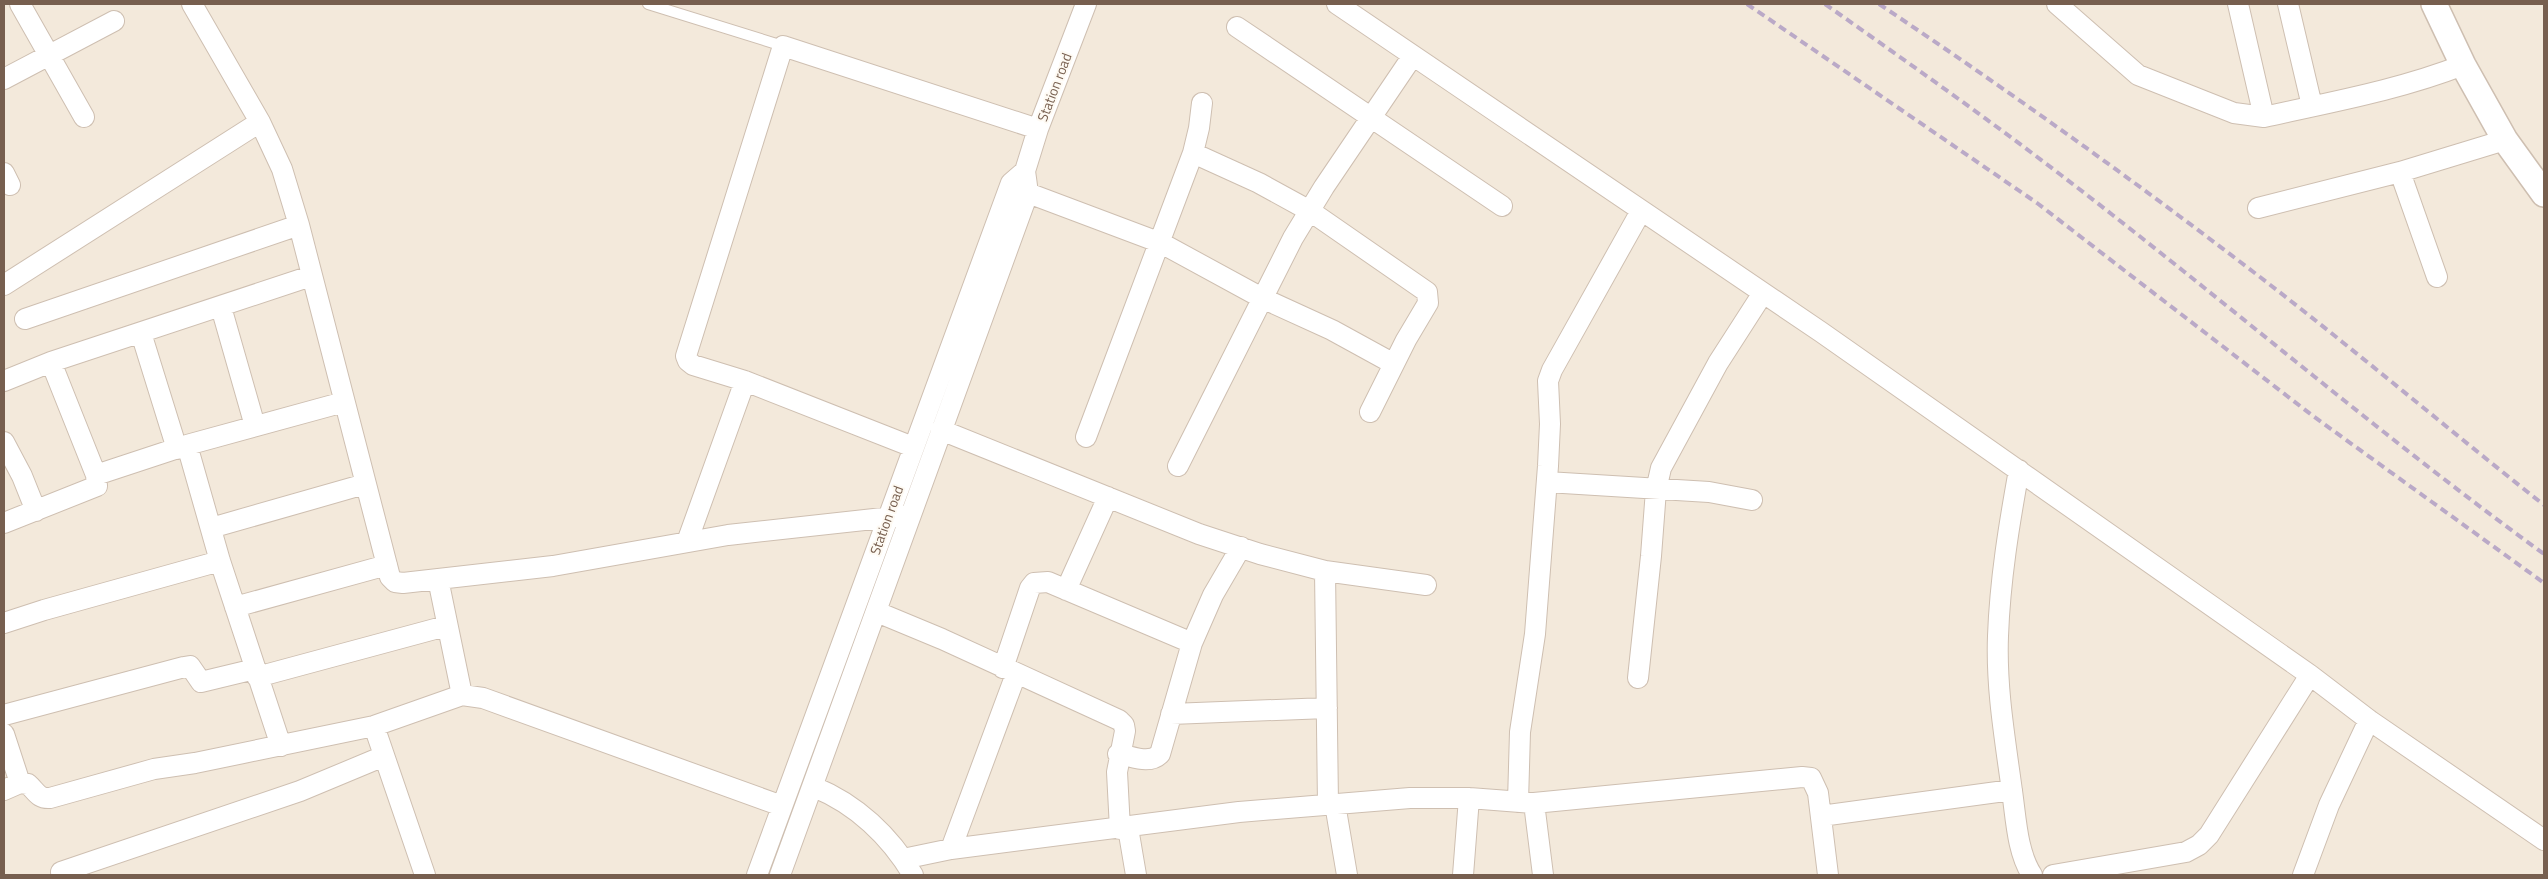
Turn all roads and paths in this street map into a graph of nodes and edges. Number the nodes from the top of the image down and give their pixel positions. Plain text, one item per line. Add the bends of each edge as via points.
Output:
1 (20, 4) edge
2 (192, 4) edge
3 (648, 4) edge
4 (1086, 4) edge
5 (1337, 4) edge
6 (2057, 4) edge
7 (2238, 4) edge
8 (2288, 4) edge
9 (2434, 4) edge
10 (114, 22) dead end
11 (1237, 27) dead end
12 (783, 46) junction
13 (47, 55) junction
14 (1412, 57) junction
15 (2464, 65) junction
16 (4, 80) edge
17 (1202, 103) dead end
18 (2312, 106) junction
19 (84, 117) dead end
20 (2264, 117) junction
21 (1371, 119) junction
22 (260, 122) junction
23 (1038, 129) junction
24 (2505, 140) junction
25 (1193, 153) junction
26 (1025, 171) junction
27 (2400, 172) junction
28 (1028, 193) junction
29 (2544, 194) edge
30 (1502, 206) dead end
31 (2258, 208) dead end
32 (1310, 211) junction
33 (1641, 211) junction
34 (299, 225) junction
35 (1161, 243) junction
36 (311, 276) junction
37 (2437, 277) dead end
38 (4, 285) edge
39 (1763, 293) junction
40 (1262, 298) junction
41 (221, 307) junction
42 (25, 319) dead end
43 (141, 333) junction
44 (51, 362) junction
45 (1394, 364) junction
46 (4, 381) edge
47 (745, 381) junction
48 (344, 402) junction
49 (1370, 412) dead end
50 (255, 426) junction
51 (941, 430) junction
52 (1086, 437) dead end
53 (4, 442) edge
54 (182, 447) junction
55 (913, 447) junction
56 (1178, 466) dead end
57 (2019, 470) junction
58 (96, 475) junction
59 (1547, 482) junction
60 (365, 484) junction
61 (1656, 490) junction
62 (1108, 497) junction
63 (1752, 500) dead end
64 (36, 511) junction
65 (910, 515) junction
66 (887, 517) junction
67 (4, 523) edge
68 (211, 528) junction
69 (687, 542) junction
70 (1241, 547) junction
71 (220, 561) junction
72 (387, 565) junction
73 (1324, 571) junction
74 (438, 579) junction
75 (1426, 585) dead end
76 (1066, 590) junction
77 (235, 607) junction
78 (877, 612) junction
79 (4, 623) edge
80 (446, 626) junction
81 (1192, 643) junction
82 (1009, 671) junction
83 (256, 673) junction
84 (2310, 675) junction
85 (1638, 678) dead end
86 (462, 695) junction
87 (1327, 708) junction
88 (1171, 714) junction
89 (4, 715) edge
90 (2369, 720) junction
91 (374, 726) junction
92 (4, 734) edge
93 (280, 746) junction
94 (1118, 754) junction
95 (384, 756) junction
96 (12, 786) edge
97 (814, 787) junction
98 (2012, 790) junction
99 (1469, 798) junction
100 (1526, 802) junction
101 (1331, 804) junction
102 (782, 806) junction
103 (1821, 816) junction
104 (1124, 829) junction
105 (2544, 840) edge
106 (951, 849) junction
107 (908, 867) edge
108 (62, 872) dead end
109 (425, 875) edge
110 (757, 875) edge
111 (780, 875) edge
112 (1136, 875) edge
113 (1347, 875) edge
114 (1462, 875) edge
115 (1543, 875) edge
116 (1828, 875) edge
117 (2032, 875) edge
118 (2053, 875) edge
119 (2303, 875) edge

1 - 13 street
2 - 22 street
3 - 12 lane
4 - 23 street, Station road
5 - 14 street
6 - 20 street via 2138,75 2234,114
7 - 20 street
8 - 18 street
9 - 15 street
10 - 13 street
11 - 21 street
12 - 23 street
12 - 47 street via 686,356 694,365
13 - 16 street
13 - 19 street
14 - 21 street
14 - 33 street
15 - 18 street via 2392,88
15 - 24 street
17 - 25 street
18 - 20 street
21 - 30 street
21 - 32 street
22 - 34 street via 282,169
22 - 38 street
23 - 26 street, Station road
24 - 27 street
24 - 29 street
25 - 32 street
25 - 35 street
26 - 28 street, Station road
26 - 55 street, Station road via 1011,183
27 - 31 street
27 - 37 street
28 - 35 street
28 - 51 street, Station road
32 - 40 street
32 - 45 street via 1427,292 1428,303
33 - 39 street
33 - 59 street via 1552,370 1548,382
34 - 36 street
34 - 42 street
35 - 40 street
35 - 52 street
36 - 41 street
36 - 48 street
39 - 57 street
39 - 61 street via 1718,363 1671,448 1661,468
40 - 45 street via 1332,330
40 - 56 street
41 - 43 street
41 - 50 street
43 - 44 street
43 - 54 street
44 - 46 street
44 - 58 street
45 - 49 street
47 - 55 street
47 - 69 street
48 - 50 street
48 - 60 street
50 - 54 street
51 - 62 street
51 - 65 street, Station road
53 - 64 street
54 - 58 street
54 - 68 street
55 - 66 street, Station road
57 - 84 street
57 - 98 street via 2006,541 1998,637 2000,707
58 - 64 street via 97,486 92,490
59 - 61 street
59 - 100 street via 1535,634 1520,732
60 - 68 street
60 - 72 street
61 - 63 street via 1709,492
61 - 85 street
62 - 70 street via 1199,534
62 - 76 street
64 - 67 street
65 - 66 street
65 - 78 street, Station road
66 - 69 street
66 - 102 street, Station road
68 - 71 street
69 - 74 street via 552,566
70 - 73 street
70 - 81 street via 1213,595
71 - 77 street
71 - 79 street
72 - 74 street via 395,582
72 - 77 street
73 - 75 street
73 - 87 street
74 - 80 street
76 - 81 street
76 - 82 street via 1048,582 1034,583
77 - 83 street
78 - 82 street
78 - 97 street, Station road
80 - 83 street
80 - 86 street
81 - 88 street
82 - 94 street via 1119,720 1124,731
82 - 106 street
83 - 89 street via 201,682 190,666
83 - 93 street
84 - 90 street
84 - 118 street via 2210,835 2199,845 2186,852
86 - 91 street
86 - 102 street via 482,698
87 - 88 street
87 - 101 street
88 - 94 street via 1163,745 1155,758 1148,760
90 - 105 street
90 - 119 street via 2329,805
91 - 93 street
91 - 95 street
92 - 96 street
93 - 96 street via 154,769 44,799 28,784
94 - 104 street via 1116,772
95 - 108 street via 269,802
95 - 109 street
97 - 107 street via 838,796 869,820
97 - 111 street, Station road
98 - 103 street
98 - 117 street via 2018,833 2027,868
99 - 100 street
99 - 101 street via 1410,798
99 - 114 street
100 - 103 street via 1802,777 1811,778 1815,784
100 - 115 street
101 - 104 street via 1239,812
101 - 113 street
102 - 110 street, Station road
103 - 116 street
104 - 106 street
104 - 112 street
106 - 107 street

